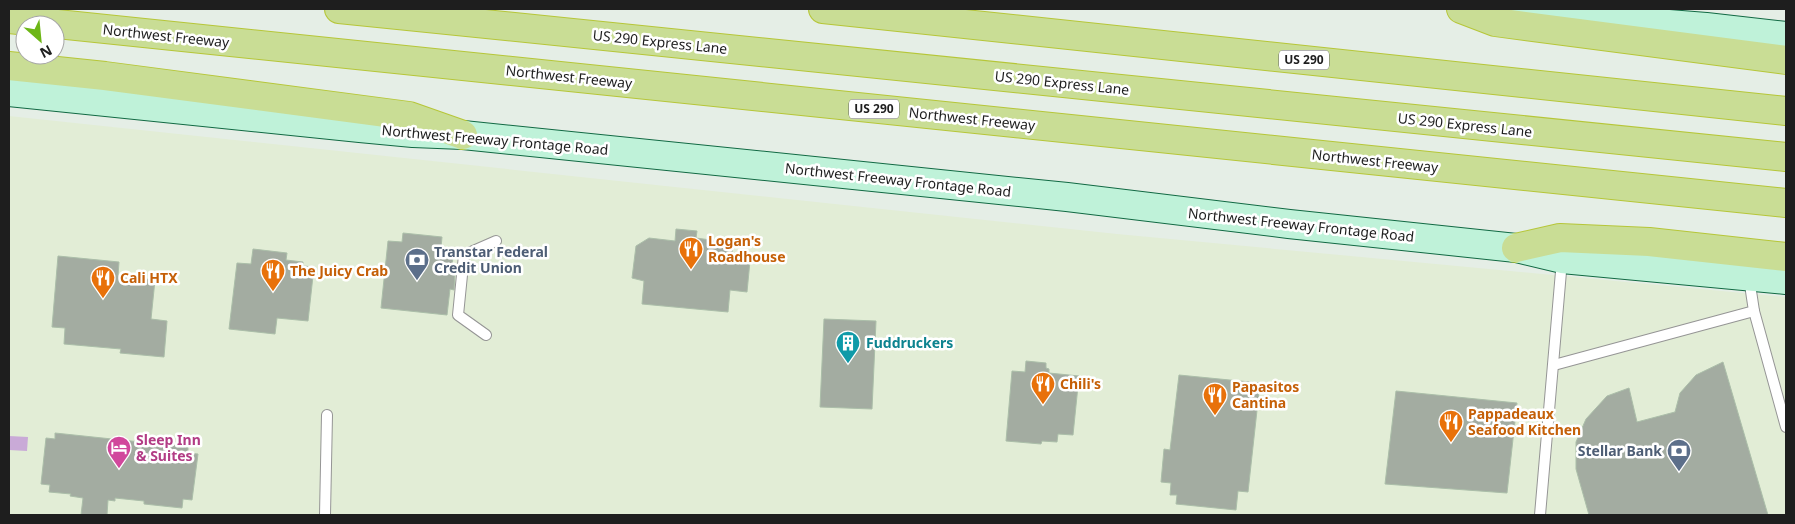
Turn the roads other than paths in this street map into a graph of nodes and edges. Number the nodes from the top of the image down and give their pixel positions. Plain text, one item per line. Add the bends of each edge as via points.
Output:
1 (338, 9) edge
2 (822, 9) edge
3 (1461, 9) edge
4 (1481, 9) edge
5 (9, 20) edge
6 (1786, 36) edge
7 (1786, 60) edge
8 (9, 66) edge
9 (9, 92) edge
10 (1786, 111) edge
11 (463, 135) junction
12 (1786, 158) edge
13 (1786, 203) edge
14 (496, 241) dead end
15 (1516, 248) junction
16 (1786, 257) edge
17 (1562, 258) junction
18 (1748, 276) junction
19 (1786, 280) edge
20 (1754, 312) junction
21 (486, 335) dead end
22 (1554, 365) junction
23 (327, 415) dead end
24 (1786, 428) edge
25 (325, 515) edge
26 (1540, 515) edge

1 - 12 highway, US 290 Express Lane
2 - 10 highway, US 290
3 - 7 highway via 1495,22
4 - 6 main road
5 - 13 highway, Northwest Freeway / US 290
8 - 11 highway via 410,116
9 - 11 main road, Northwest Freeway Frontage Road via 360,128
11 - 15 main road, Northwest Freeway Frontage Road via 1067,197
14 - 21 lane via 464,255 458,315
15 - 16 highway via 1560,238 1650,242
15 - 17 main road, Northwest Freeway Frontage Road
17 - 18 main road, Northwest Freeway Frontage Road
17 - 22 lane
18 - 19 main road, Northwest Freeway Frontage Road
18 - 20 lane
20 - 22 lane
20 - 24 lane
22 - 26 lane
23 - 25 lane

